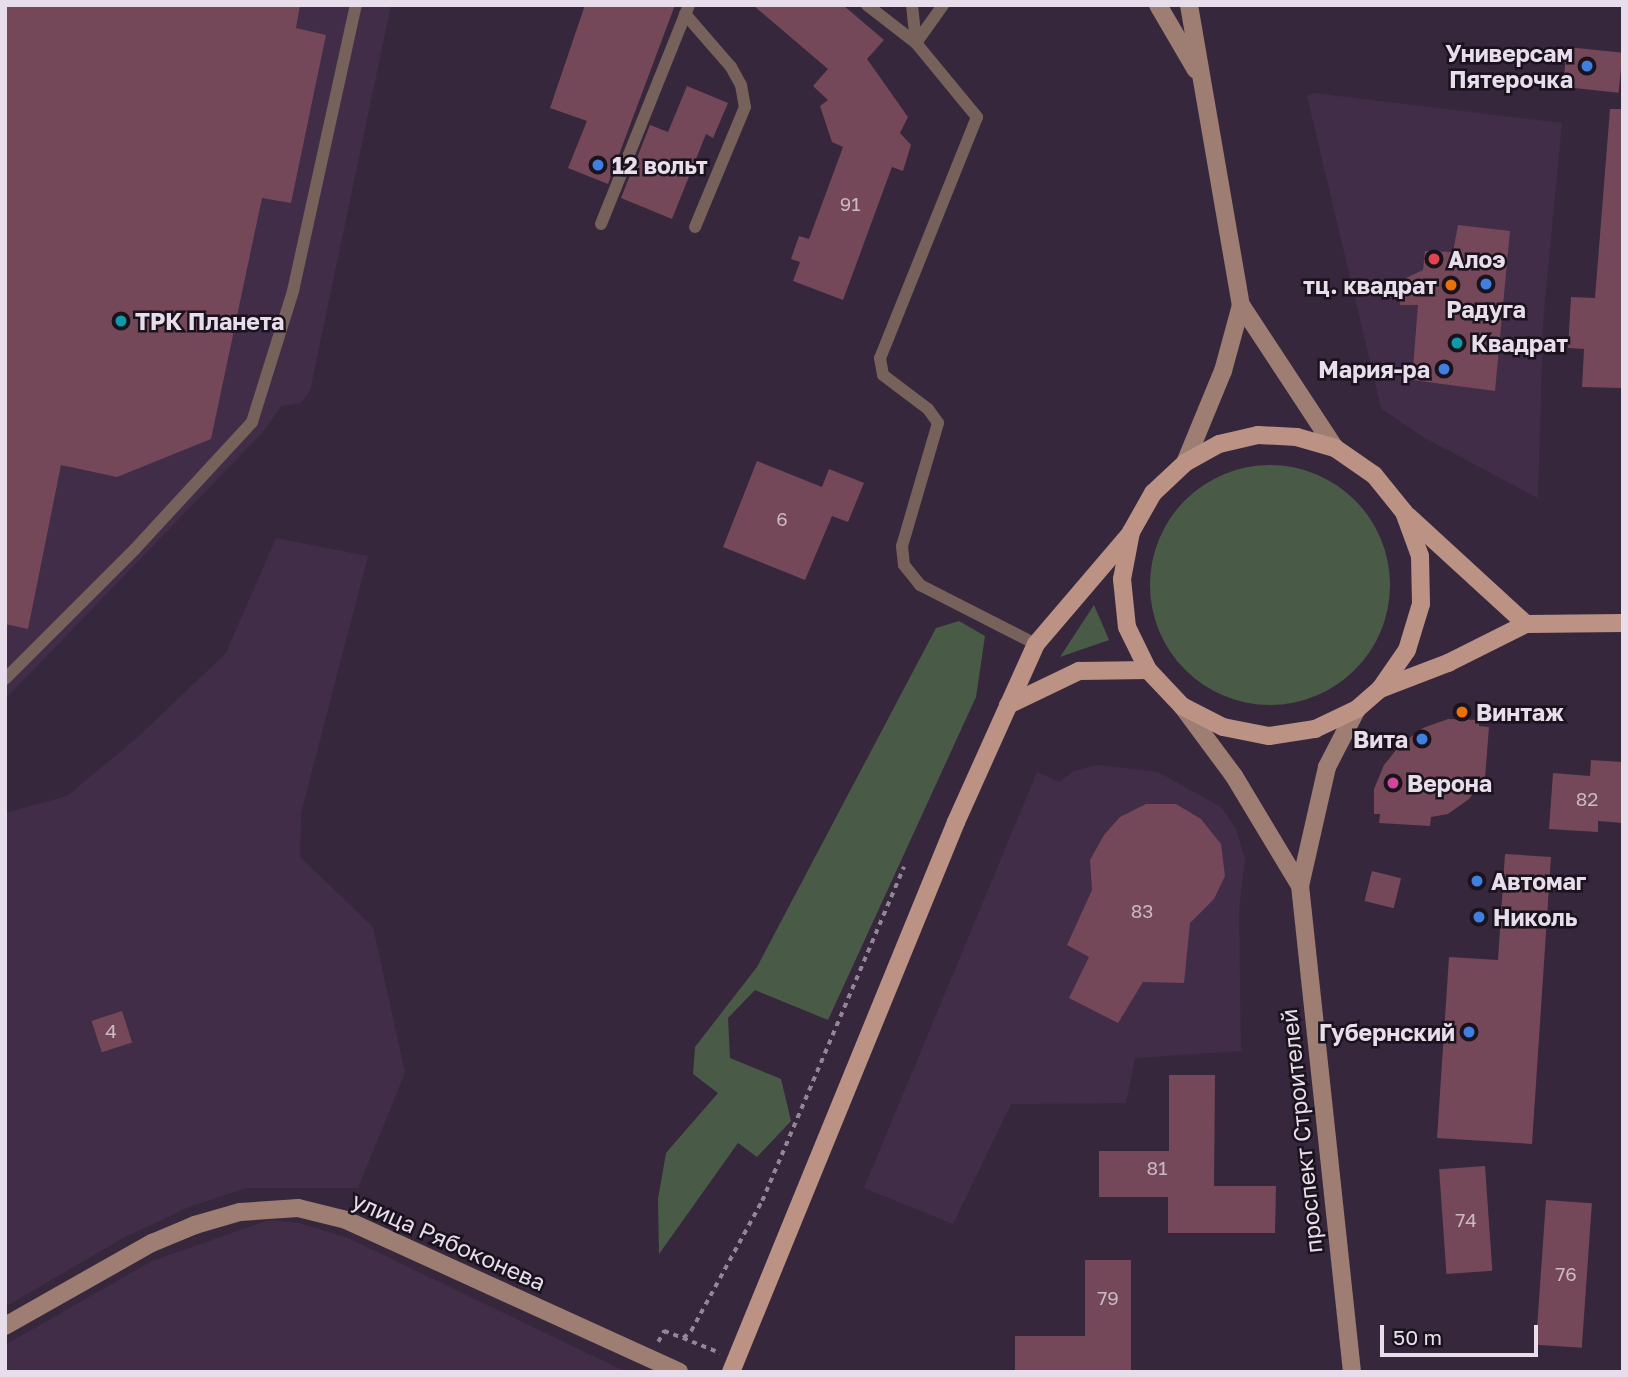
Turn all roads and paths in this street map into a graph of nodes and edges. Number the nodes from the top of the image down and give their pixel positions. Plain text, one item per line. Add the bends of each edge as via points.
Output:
1 (356, 5) edge
2 (867, 5) edge
3 (912, 5) edge
4 (943, 5) edge
5 (1158, 5) edge
6 (1189, 5) edge
7 (687, 10) edge
8 (916, 43) junction
9 (1201, 79) junction
10 (601, 224) dead end
11 (695, 227) dead end
12 (1241, 305) junction
13 (1335, 448) junction
14 (1185, 463) junction
15 (1404, 512) junction
16 (1131, 532) junction
17 (1623, 623) edge
18 (1526, 624) junction
19 (1036, 644) junction
20 (1148, 670) junction
21 (5, 679) edge
22 (1380, 689) junction
23 (1008, 705) junction
24 (1182, 706) junction
25 (1357, 709) junction
26 (904, 867) dead end
27 (1300, 886) junction
28 (5, 1326) edge
29 (650, 1359) junction
30 (734, 1366) edge
31 (678, 1372) edge
32 (1352, 1372) edge

1 - 21 lane via 293,291 252,422 135,549
2 - 8 lane
3 - 8 lane
4 - 8 lane
5 - 9 main road
6 - 9 main road
7 - 10 lane
7 - 11 lane via 741,85 744,107
8 - 19 lane via 978,117 880,358 883,375 938,423 902,546 904,565 920,585
9 - 12 main road
12 - 13 main road
12 - 14 main road via 1223,371
13 - 14 main road via 1297,436 1258,435 1219,444
13 - 15 main road via 1374,475
14 - 16 main road via 1153,493
15 - 18 main road
15 - 22 main road via 1420,556 1421,604 1408,650
16 - 19 main road
16 - 20 main road via 1122,579 1127,627
17 - 18 main road
18 - 22 main road via 1448,663
19 - 23 main road
20 - 23 main road via 1079,671
20 - 24 main road
22 - 25 main road
23 - 30 main road
24 - 25 main road via 1223,727 1269,736 1315,729
24 - 27 main road via 1234,776
25 - 27 main road via 1327,767
26 - 29 path via 762,1201 691,1331 683,1338 664,1331
27 - 32 main road, проспект Строителей
28 - 29 main road, улица Рябоконева via 152,1243 195,1225 240,1212 298,1208 346,1220
29 - 31 main road, улица Рябоконева

